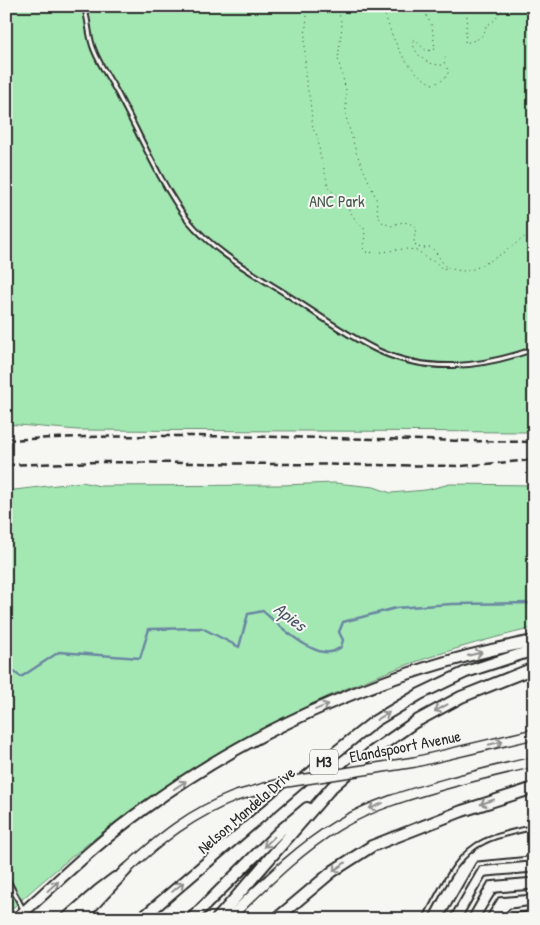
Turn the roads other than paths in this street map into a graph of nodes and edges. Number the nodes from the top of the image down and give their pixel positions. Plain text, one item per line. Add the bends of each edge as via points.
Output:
1 (84, 6) edge
2 (534, 350) edge
3 (534, 641) edge
4 (534, 650) edge
5 (534, 668) edge
6 (534, 734) edge
7 (534, 762) edge
8 (332, 787) junction
9 (534, 788) edge
10 (534, 827) edge
11 (534, 844) edge
12 (126, 870) junction
13 (534, 875) edge
14 (6, 877) edge
15 (534, 892) edge
16 (534, 908) edge
17 (20, 915) edge
18 (66, 919) edge
19 (80, 919) edge
20 (140, 919) edge
21 (191, 919) edge
22 (217, 919) edge
23 (228, 919) edge
24 (276, 919) edge
25 (425, 919) edge
26 (446, 919) edge
27 (464, 919) edge
28 (482, 919) edge
29 (503, 919) edge

1 - 2 lane via 94,52 173,198 216,248 346,331 396,357 446,367 506,359
17 -> 3 main road via 145,808 250,741 383,682 454,659
20 -> 4 main road, Nelson Mandela Drive / M3 via 375,721 466,672
5 -> 8 main road, M3 via 461,696 415,722 372,752
12 -> 6 main road, Elandspoort Avenue, bridge via 178,826 236,796 287,782 415,762
7 -> 23 main road via 422,790 358,814 307,846
8 -> 21 main road via 281,830
8 - 22 main road, M3
9 -> 24 main road via 462,811 372,846 333,871
10 - 25 lane via 488,840 468,852 454,869
11 - 26 lane via 528,859 478,864
12 - 18 main road
12 - 19 main road
13 - 27 lane via 487,879
14 - 17 lane
15 - 28 lane via 496,895
16 - 29 lane via 510,910

